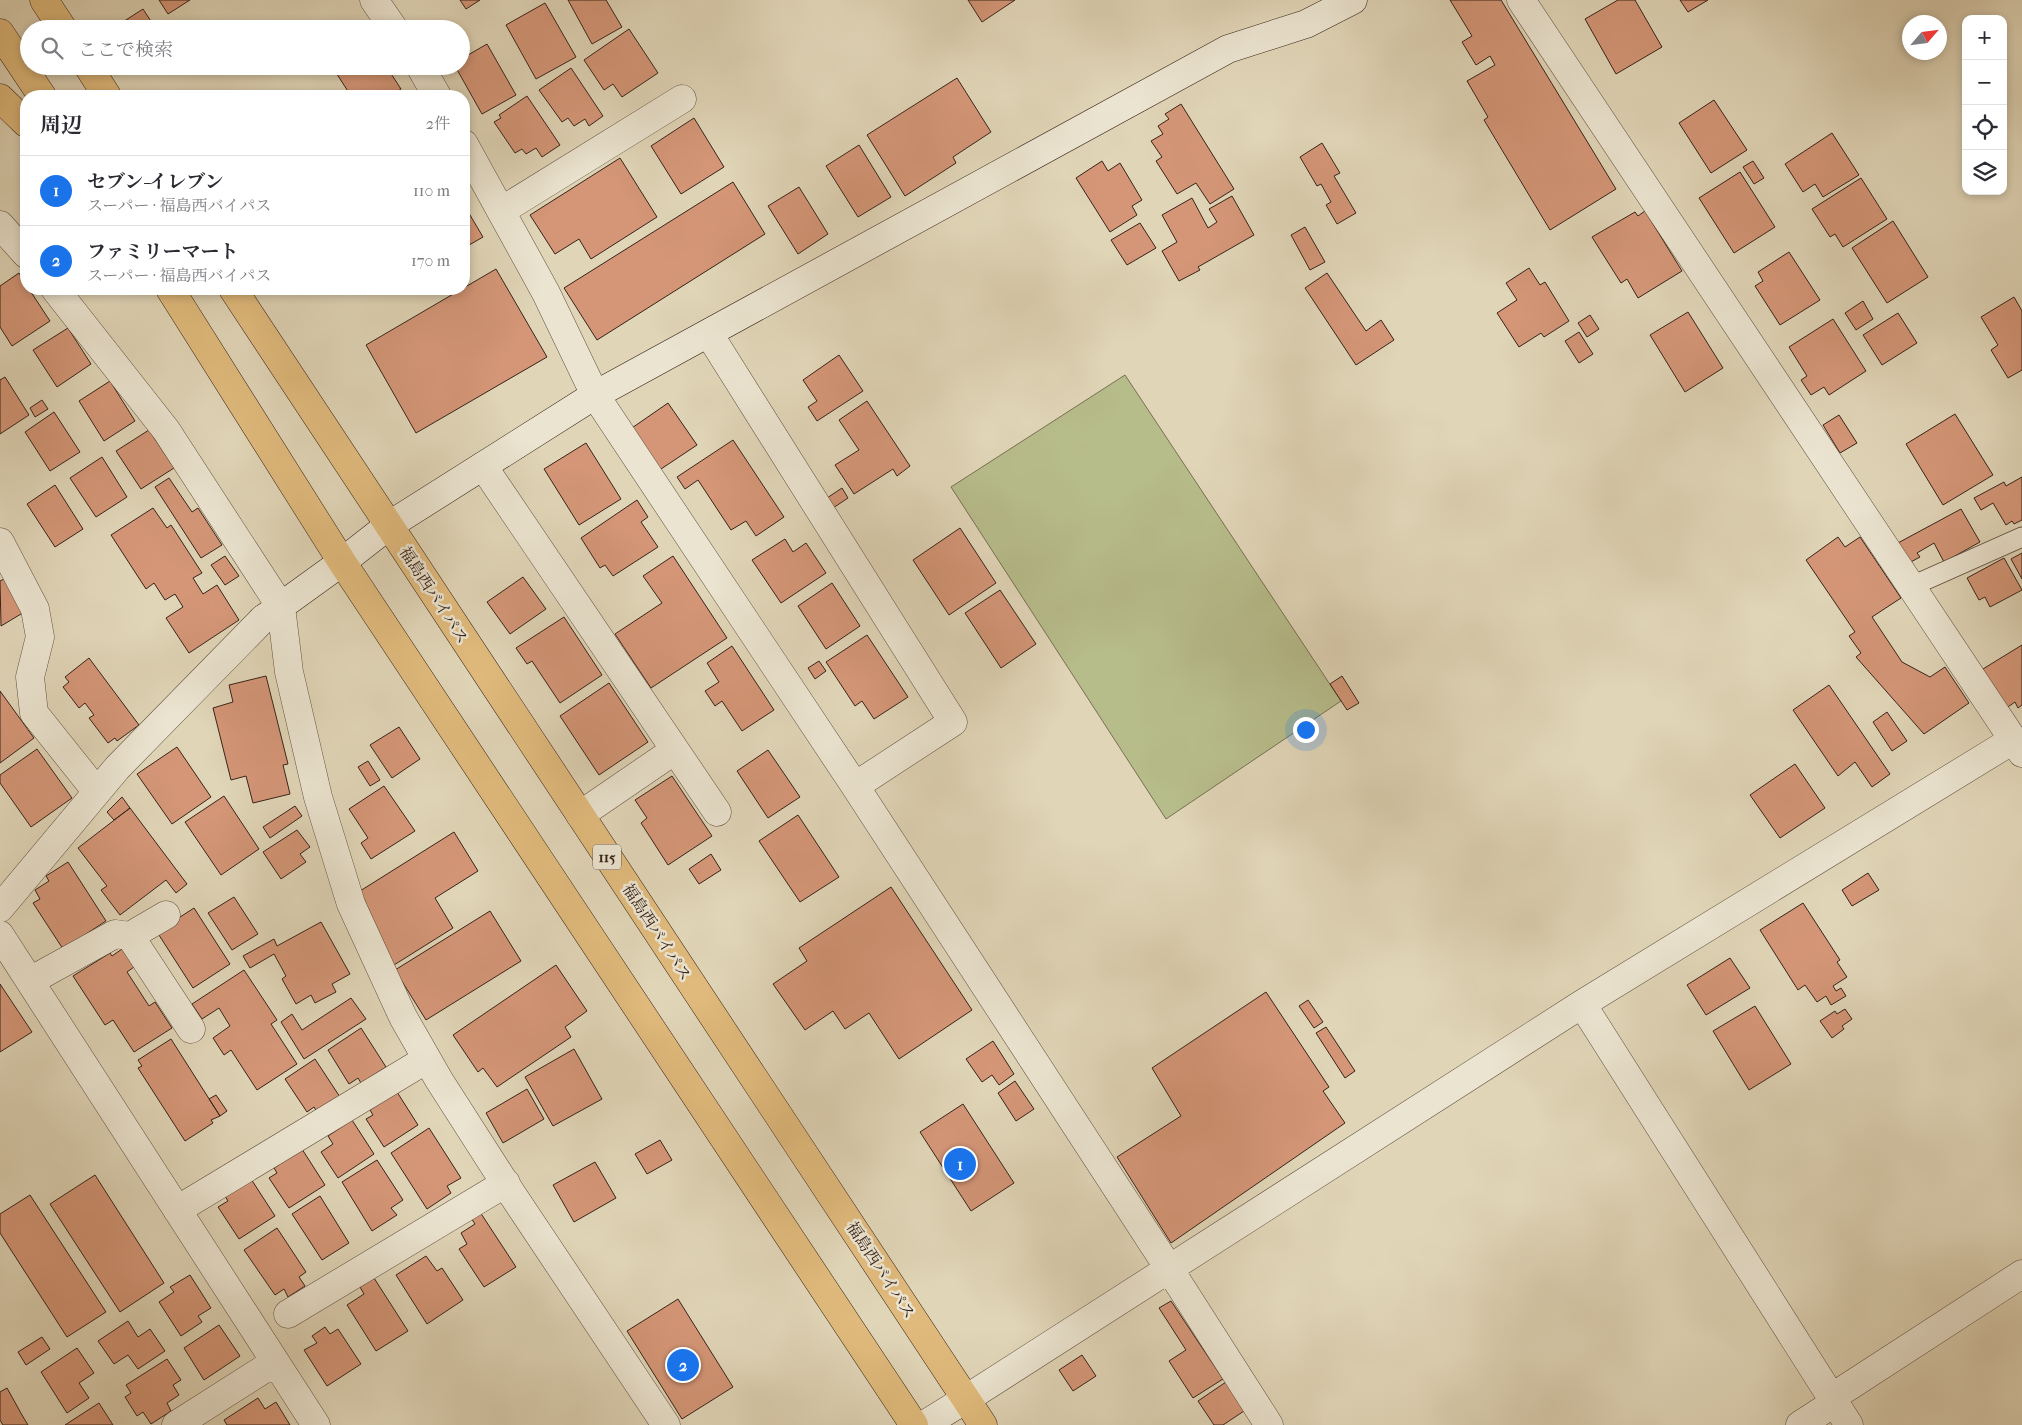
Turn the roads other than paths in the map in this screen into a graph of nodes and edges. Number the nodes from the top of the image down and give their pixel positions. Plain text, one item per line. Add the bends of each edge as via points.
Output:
1 (44, 0) edge
2 (374, 0) edge
3 (1353, 0) edge
4 (1521, 0) edge
5 (57, 20) edge
6 (388, 20) edge
7 (0, 33) edge
8 (20, 63) edge
9 (28, 75) edge
10 (94, 75) edge
11 (425, 75) edge
12 (38, 90) edge
13 (103, 90) edge
14 (434, 90) edge
15 (0, 98) edge
16 (682, 99) dead end
17 (20, 117) edge
18 (470, 155) edge
19 (501, 211) junction
20 (0, 225) edge
21 (20, 247) edge
22 (60, 295) edge
23 (174, 295) edge
24 (237, 295) edge
25 (709, 334) junction
26 (595, 396) junction
27 (483, 466) junction
28 (388, 526) junction
29 (2022, 537) edge
30 (0, 542) edge
31 (342, 562) junction
32 (1912, 586) junction
33 (272, 613) junction
34 (2018, 747) edge
35 (675, 750) junction
36 (855, 786) junction
37 (97, 792) junction
38 (717, 812) dead end
39 (580, 815) junction
40 (0, 908) edge
41 (166, 915) dead end
42 (0, 935) edge
43 (130, 936) junction
44 (30, 981) junction
45 (1582, 1004) junction
46 (191, 1029) dead end
47 (427, 1059) junction
48 (506, 1183) junction
49 (177, 1210) junction
50 (1170, 1270) junction
51 (2022, 1274) edge
52 (288, 1314) dead end
53 (275, 1362) junction
54 (966, 1399) junction
55 (1838, 1409) edge
56 (176, 1425) edge
57 (316, 1425) edge
58 (666, 1425) edge
59 (914, 1425) edge
60 (924, 1425) edge
61 (983, 1425) edge
62 (1269, 1425) edge
63 (1800, 1425) edge

1 - 5 highway
2 - 6 street
3 - 25 street via 1306,24 1228,49
4 - 32 street
7 - 8 highway
9 - 12 highway
10 - 13 highway
11 - 14 street
15 - 17 highway
16 - 19 street
18 - 19 street
19 - 26 street via 546,293
20 - 21 street
22 - 33 street via 166,430
23 - 31 highway
24 - 28 highway, 福島西バイパス / 115
25 - 26 street
25 - 36 street via 953,722
26 - 27 street
26 - 36 street
27 - 28 street
27 - 35 street
28 - 31 street
28 - 39 highway, 福島西バイパス / 115
29 - 32 lane
30 - 37 street via 35,609 40,637 30,678 34,713
31 - 33 street
31 - 59 highway
32 - 34 street
33 - 37 street
33 - 47 street via 314,778 351,904 403,1017
34 - 45 street
35 - 38 street
35 - 39 street
36 - 50 street
37 - 40 street
39 - 54 highway, 福島西バイパス / 115
41 - 43 street
42 - 44 street
43 - 44 street via 115,934
43 - 46 street
44 - 49 street
45 - 50 street
45 - 55 street
47 - 48 street
47 - 49 street
48 - 52 street
48 - 58 street
49 - 53 street
50 - 54 street
50 - 62 street
51 - 55 street
53 - 56 street
53 - 57 street
54 - 60 street
54 - 61 highway, 福島西バイパス / 115
55 - 63 street

